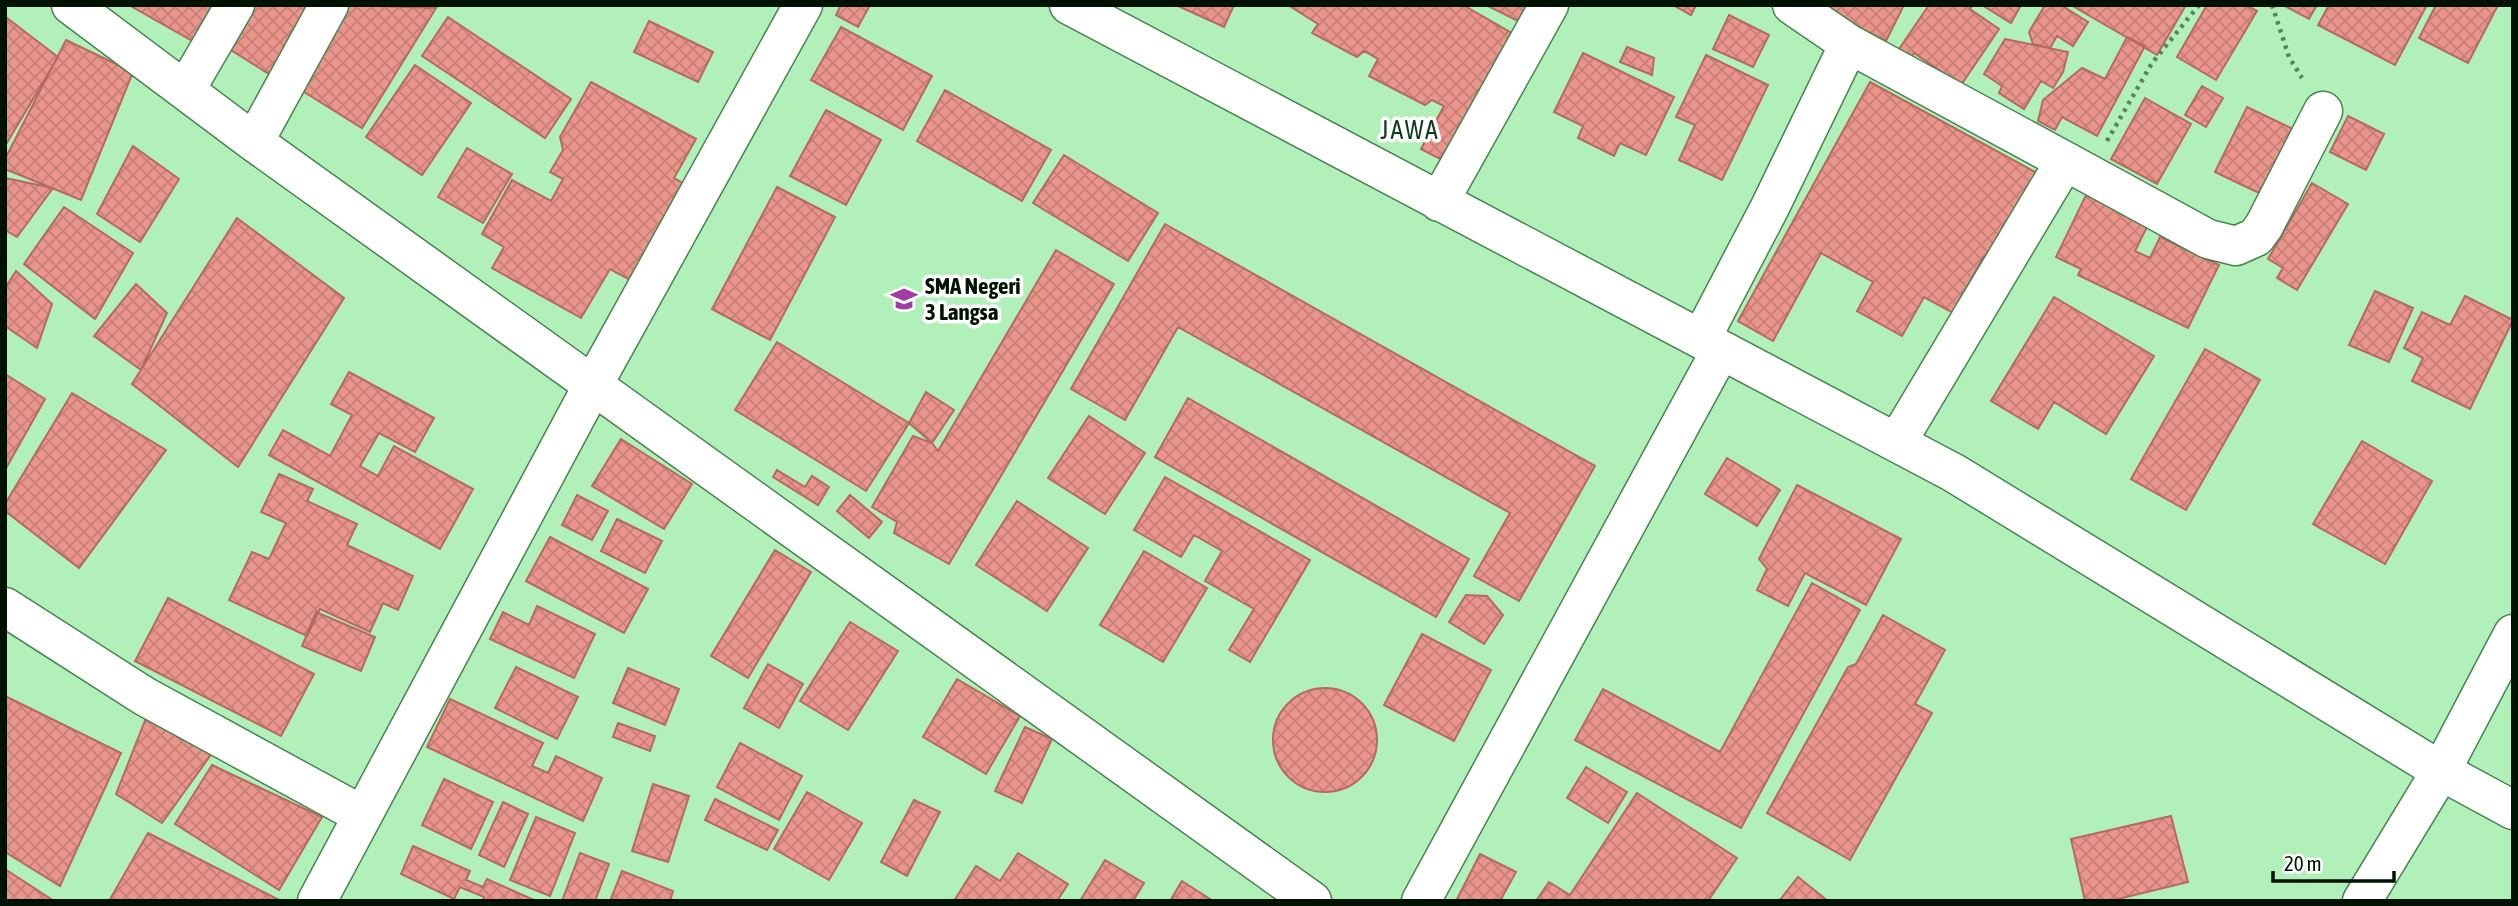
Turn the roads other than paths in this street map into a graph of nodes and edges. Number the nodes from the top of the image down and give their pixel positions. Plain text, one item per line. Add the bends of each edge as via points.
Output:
1 (235, 5) edge
2 (329, 5) edge
3 (803, 5) edge
4 (1069, 5) edge
5 (1549, 5) edge
6 (1792, 5) edge
7 (90, 11) edge
8 (1850, 44) junction
9 (186, 89) junction
10 (2323, 111) road end
11 (254, 142) junction
12 (2077, 166) junction
13 (1439, 202) junction
14 (1711, 345) junction
15 (594, 383) junction
16 (1897, 442) junction
17 (5, 607) edge
18 (2513, 634) edge
19 (2441, 771) junction
20 (2513, 810) edge
21 (362, 815) junction
22 (317, 901) edge
23 (1312, 901) edge
24 (1421, 901) edge
25 (2362, 901) edge

1 - 9 street
2 - 11 street
3 - 15 street
4 - 13 street
5 - 13 street
6 - 8 street
7 - 9 street
8 - 12 street
8 - 14 street via 1770,207
9 - 11 street
10 - 12 street via 2264,226 2248,243 2235,246 2221,244
11 - 15 street
12 - 16 street
13 - 14 street
14 - 16 street
14 - 24 street
15 - 21 street
15 - 23 street
16 - 19 street
17 - 21 street via 144,696
18 - 19 street
19 - 20 street
19 - 25 street
21 - 22 street

